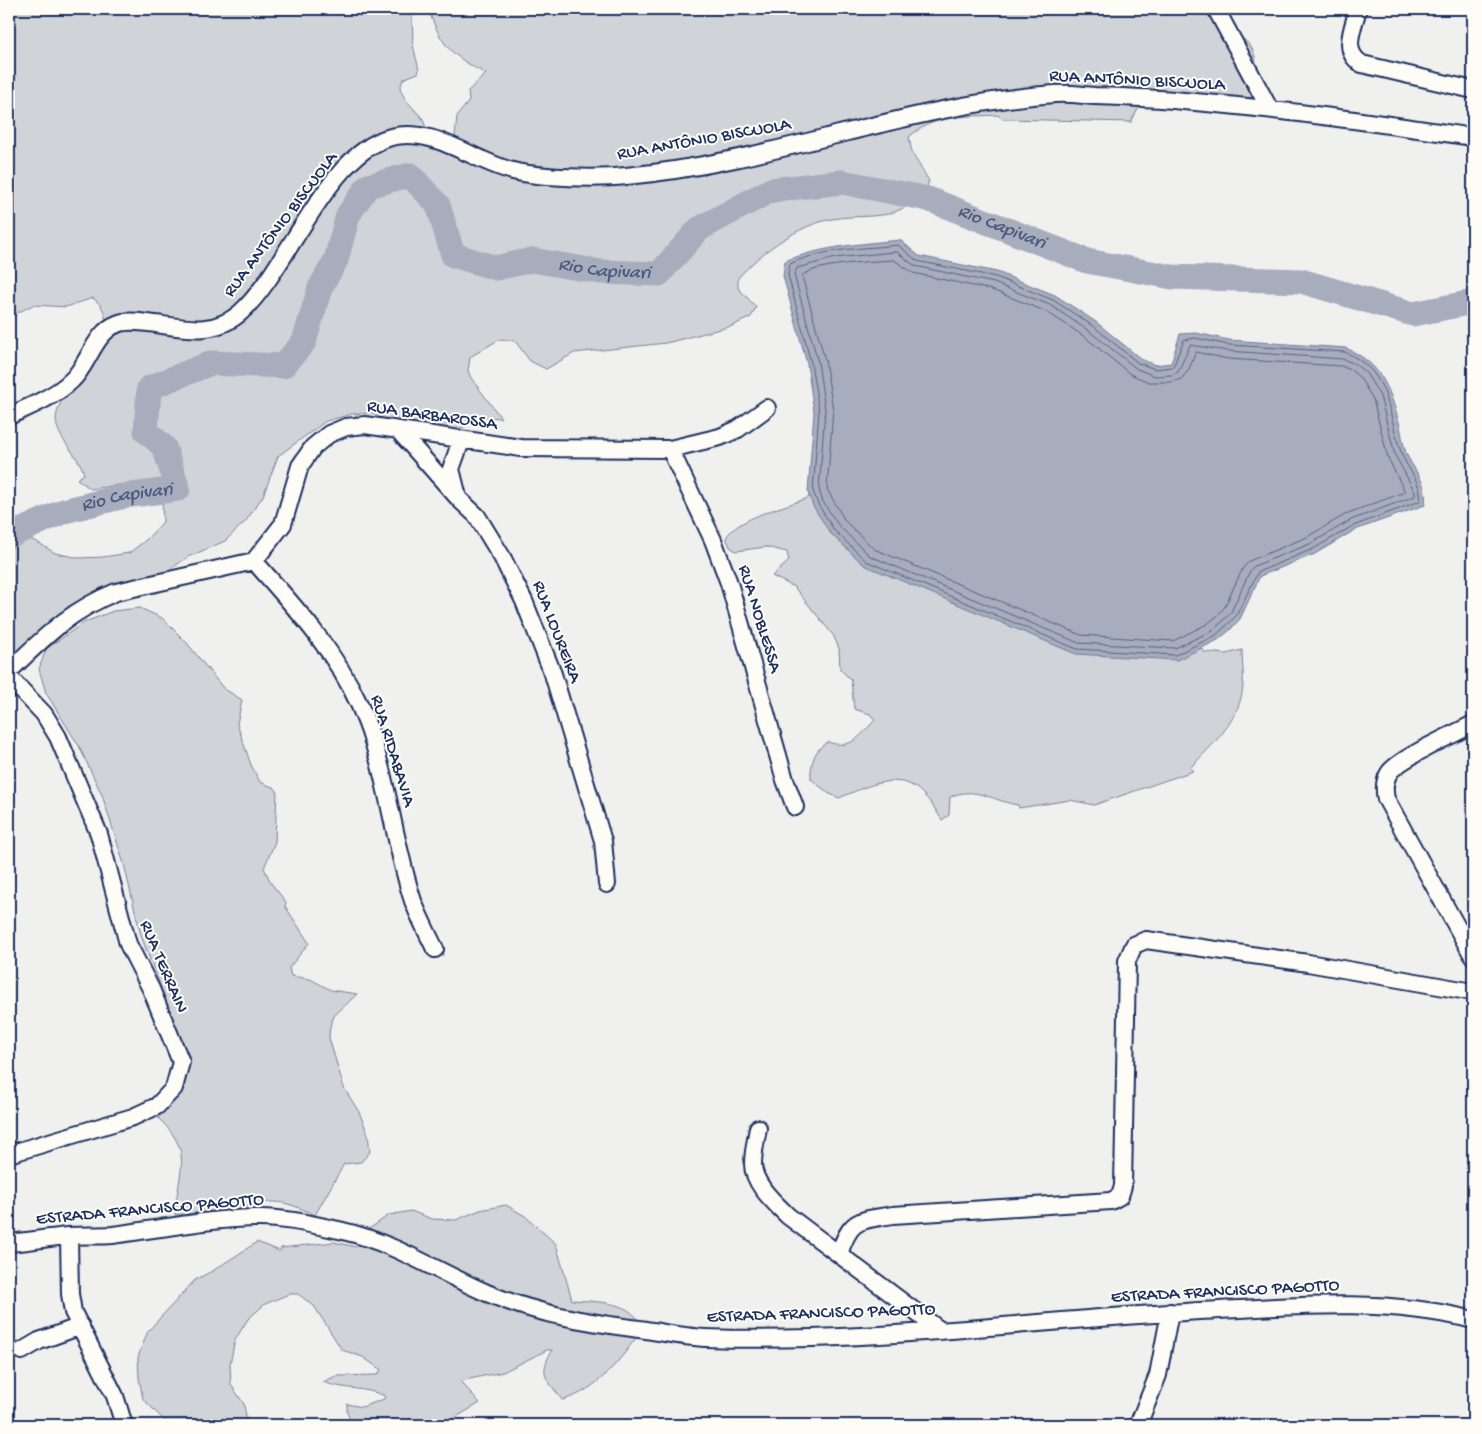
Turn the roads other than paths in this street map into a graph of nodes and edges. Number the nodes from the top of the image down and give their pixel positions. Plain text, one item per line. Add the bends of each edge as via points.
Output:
1 (1216, 9) edge
2 (1358, 9) edge
3 (1473, 90) edge
4 (1269, 108) junction
5 (1473, 137) edge
6 (767, 408) dead end
7 (9, 416) edge
8 (398, 430) junction
9 (461, 441) junction
10 (670, 449) junction
11 (460, 500) junction
12 (254, 561) junction
13 (9, 671) edge
14 (9, 677) edge
15 (1473, 724) edge
16 (795, 807) dead end
17 (607, 884) dead end
18 (435, 950) dead end
19 (1473, 956) edge
20 (1473, 992) edge
21 (758, 1128) dead end
22 (9, 1154) edge
23 (69, 1236) junction
24 (9, 1243) edge
25 (839, 1254) junction
26 (1170, 1312) junction
27 (1473, 1320) edge
28 (81, 1326) junction
29 (940, 1331) junction
30 (22, 1351) dead end
31 (124, 1425) edge
32 (1138, 1425) edge

1 - 4 street
2 - 3 street via 1349,43 1356,61
4 - 5 street, RUA ANTÔNIO BISCUOLA
4 - 7 street, RUA ANTÔNIO BISCUOLA via 1057,94 964,106 713,162 624,177 517,172 420,136 391,137 365,150 340,174 298,231 266,283 228,322 210,330 119,322 107,329 71,381
6 - 10 street, RUA BARBAROSSA via 738,429 720,437
8 - 9 street, RUA BARBAROSSA
8 - 11 street, RUA LOUREIRA
8 - 12 street, RUA BARBAROSSA via 365,425 346,427 328,434 313,447 300,466 283,524
9 - 10 street, RUA BARBAROSSA via 521,448
9 - 11 street via 451,469
10 - 16 street, RUA NOBLESSA via 713,540 729,583
11 - 17 street, RUA LOUREIRA via 477,516 502,557 524,601 553,674 603,840
12 - 13 street via 116,592 97,600 62,621
12 - 18 street, RUA RIDABAVIA via 331,653 360,704 414,901
14 - 22 street, RUA TERRAIN via 44,714 58,737 99,834 128,944 151,989 180,1062 174,1088 157,1106 133,1117
15 - 19 street via 1395,767 1385,781 1386,799
20 - 25 street via 1308,963 1146,940 1134,945 1126,961 1123,1186 1120,1196 1111,1200 893,1215 859,1221 846,1232
21 - 25 street via 753,1166 764,1189 788,1216
23 - 24 street, ESTRADA FRANCISCO PAGOTTO
23 - 28 street via 71,1304
23 - 29 street, ESTRADA FRANCISCO PAGOTTO via 108,1235 219,1220 258,1218 286,1221 370,1239 415,1257 487,1293 578,1321 702,1338 805,1338
25 - 29 street
26 - 27 street, ESTRADA FRANCISCO PAGOTTO via 1374,1306 1415,1309
26 - 29 street, ESTRADA FRANCISCO PAGOTTO
26 - 32 street via 1158,1375
28 - 30 street via 39,1341
28 - 31 street via 115,1396

